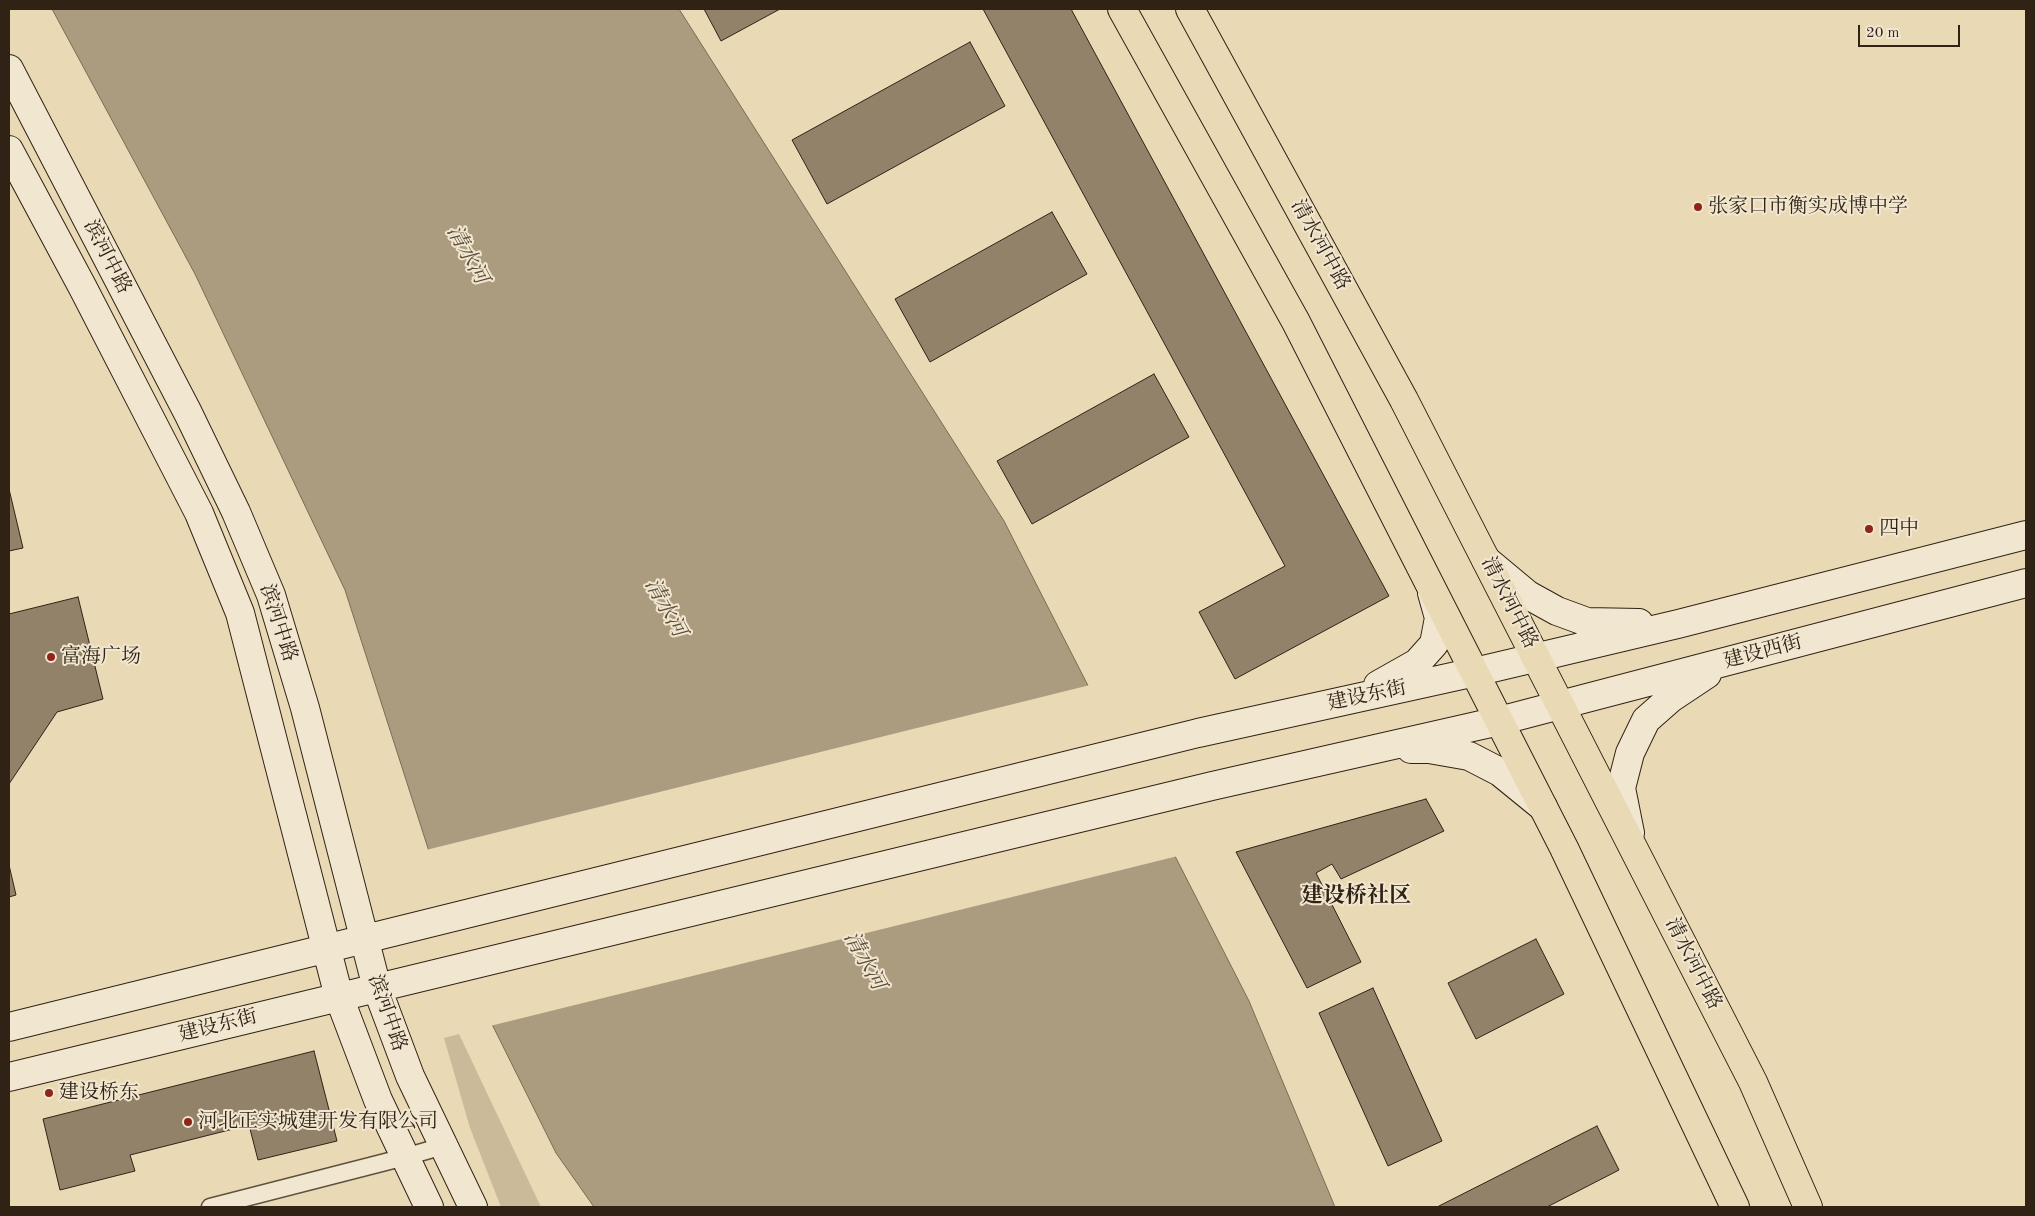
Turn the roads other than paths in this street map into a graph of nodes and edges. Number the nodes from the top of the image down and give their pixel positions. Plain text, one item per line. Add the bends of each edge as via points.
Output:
1 (1122, 9) edge
2 (1190, 9) edge
3 (9, 69) edge
4 (9, 150) edge
5 (2026, 535) edge
6 (1486, 560) junction
7 (1429, 582) junction
8 (2026, 583) edge
9 (1678, 624) junction
10 (1536, 657) junction
11 (1726, 662) junction
12 (1475, 672) junction
13 (1350, 699) junction
14 (1560, 705) junction
15 (1499, 721) junction
16 (1377, 748) junction
17 (1543, 807) junction
18 (1632, 844) junction
19 (364, 939) junction
20 (326, 948) junction
21 (376, 988) junction
22 (339, 997) junction
23 (9, 1027) edge
24 (9, 1077) edge
25 (443, 1146) junction
26 (405, 1158) junction
27 (210, 1207) edge
28 (429, 1207) edge
29 (473, 1207) edge
30 (1735, 1207) edge
31 (1808, 1207) edge

1 - 7 main road via 1296,322
2 - 6 main road, 清水河中路 via 1404,400
3 - 19 main road, 滨河中路 via 188,413 236,512 271,595 305,708
4 - 20 main road, 滨河中路 via 199,513 240,613
5 - 9 main road
6 - 9 main road via 1528,595 1587,622
6 - 10 main road, 清水河中路
7 - 12 main road
7 - 13 main road via 1439,618 1434,644 1417,663
8 - 11 main road, 建设西街
9 - 10 main road
10 - 12 main road, 建设东街
10 - 14 main road, 清水河中路
11 - 14 main road, 建设西街
11 - 18 main road via 1671,698 1646,720 1630,753 1621,788
12 - 13 main road, 建设东街
12 - 15 main road
13 - 19 main road, 建设东街
14 - 15 main road, 建设西街
14 - 18 main road, 清水河中路
15 - 16 main road
15 - 17 main road
16 - 17 main road via 1430,749 1469,756 1500,772
16 - 21 main road, 建设东街
17 - 30 main road
18 - 31 main road, 清水河中路 via 1753,1082
19 - 20 main road
19 - 21 main road, 滨河中路
20 - 22 main road, 滨河中路
20 - 23 main road
21 - 22 main road, 建设东街
21 - 25 main road, 滨河中路 via 410,1076
22 - 24 main road, 建设东街
22 - 26 main road, 滨河中路 via 378,1100
25 - 26 lane
25 - 29 main road, 滨河中路
26 - 27 lane
26 - 28 main road, 滨河中路

